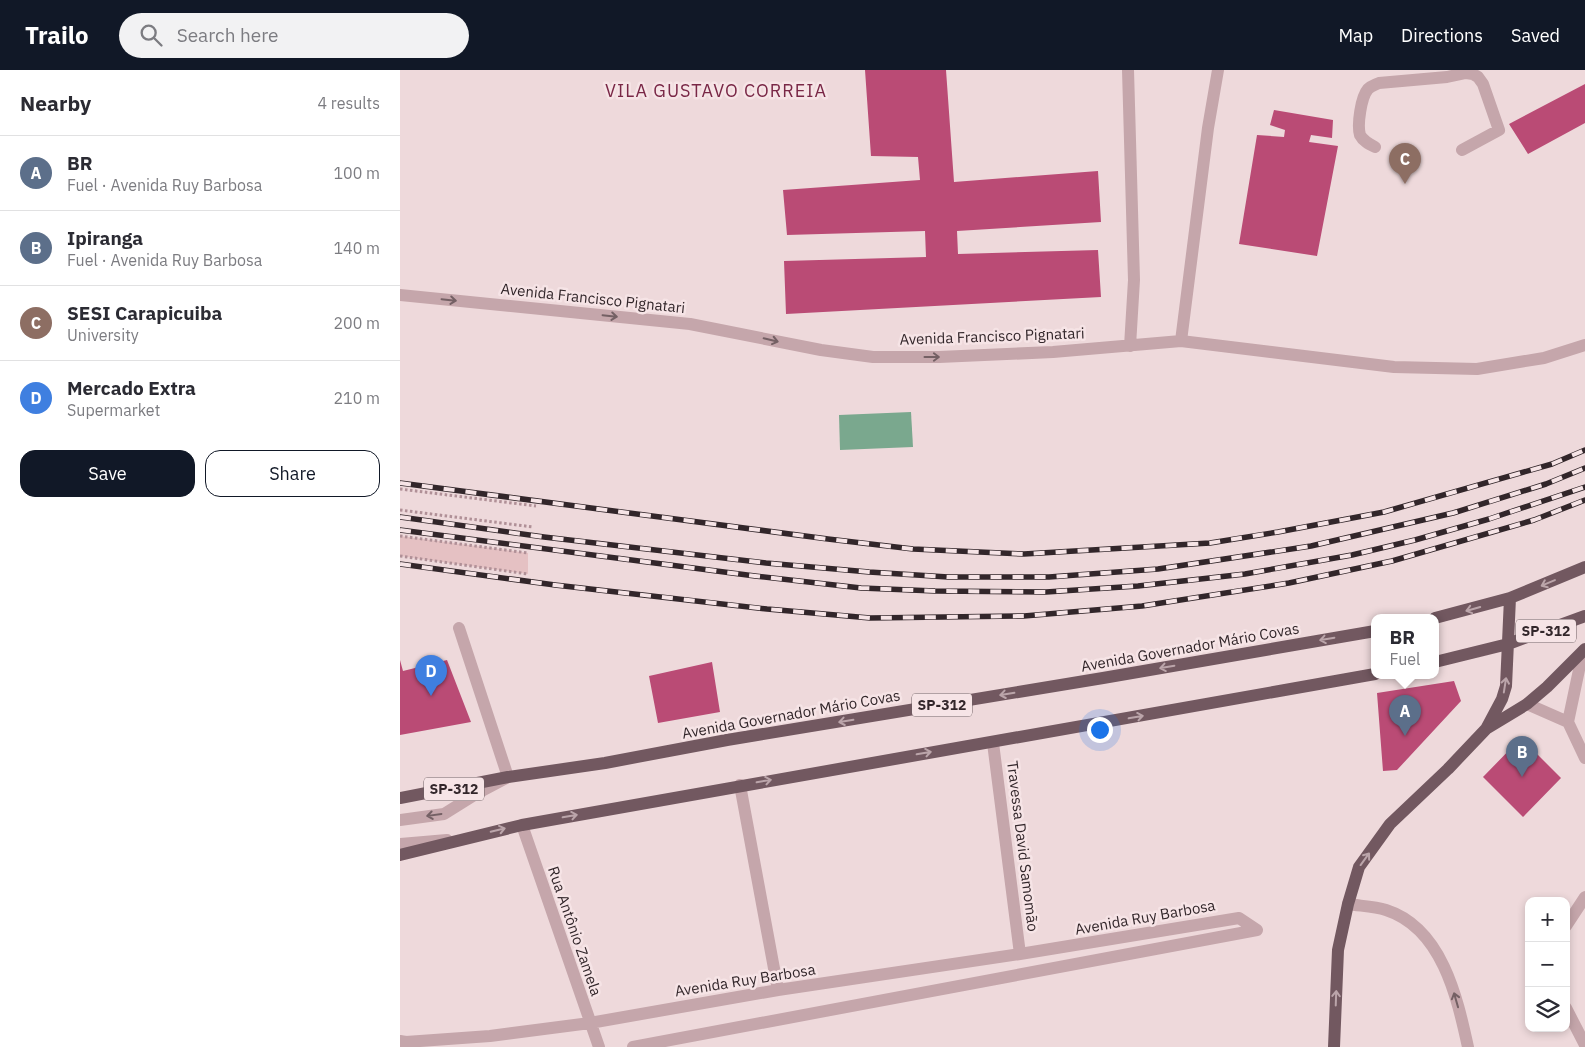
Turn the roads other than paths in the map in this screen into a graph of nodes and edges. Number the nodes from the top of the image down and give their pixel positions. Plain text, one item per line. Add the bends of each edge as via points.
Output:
1 (1128, 70) edge
2 (1218, 70) edge
3 (1375, 147) dead end
4 (1462, 150) dead end
5 (400, 295) edge
6 (1181, 341) junction
7 (1585, 345) edge
8 (1130, 346) junction
9 (1585, 567) edge
10 (1510, 598) junction
11 (1585, 616) edge
12 (1439, 617) edge
13 (459, 628) dead end
14 (1371, 632) edge
15 (1508, 644) junction
16 (1584, 650) edge
17 (1439, 661) edge
18 (1371, 675) edge
19 (1528, 704) junction
20 (1568, 722) junction
21 (1486, 730) junction
22 (993, 742) junction
23 (1582, 744) edge
24 (1585, 758) edge
25 (508, 777) junction
26 (740, 785) junction
27 (400, 798) edge
28 (400, 820) edge
29 (522, 824) junction
30 (465, 838) junction
31 (400, 844) edge
32 (400, 855) edge
33 (1585, 897) edge
34 (1348, 904) junction
35 (1570, 920) edge
36 (1020, 954) junction
37 (778, 990) junction
38 (1570, 1016) edge
39 (590, 1023) junction
40 (405, 1043) edge
41 (1585, 1045) edge
42 (599, 1047) edge
43 (632, 1047) edge
44 (1334, 1047) edge
45 (1468, 1047) edge

1 - 8 street via 1134,280
2 - 6 street
3 - 4 street via 1366,142 1358,124 1364,96 1372,86 1466,73 1478,77 1483,84 1499,130
5 -> 8 street, Avenida Francisco Pignatari via 690,324 873,357 1053,352
6 - 7 street, Avenida Francisco Pignatari via 1394,367 1477,369 1544,358
6 - 8 street, Avenida Francisco Pignatari
9 -> 10 main road, SP-312
10 -> 12 main road, SP-312
10 - 15 main road
11 - 15 main road, SP-312
13 - 25 street
14 -> 25 main road, Avenida Governador Mário Covas / SP-312
15 - 17 main road, SP-312
21 -> 15 main road via 1506,686
16 - 19 main road
16 - 20 street
22 -> 18 main road
19 - 20 street
19 - 21 main road
20 - 23 street
34 -> 21 main road via 1359,867 1390,824
26 -> 22 main road
22 - 36 street, Travessa David Samomão
23 - 24 street
25 - 27 main road, SP-312
25 -> 28 street via 444,814
29 -> 26 main road
26 - 37 street
30 -> 29 main road
29 - 39 street, Rua Antônio Zamela
30 - 31 street
30 - 32 main road
33 - 35 street
44 -> 34 main road via 1338,950
45 -> 34 street via 1451,983 1427,939 1403,918 1386,910
36 - 37 street, Avenida Ruy Barbosa
36 - 43 street, Avenida Ruy Barbosa via 1239,918 1257,930
37 - 39 street, Avenida Ruy Barbosa
38 - 41 street
39 - 40 street, Avenida Ruy Barbosa
39 - 42 street, Rua Antônio Zamela

